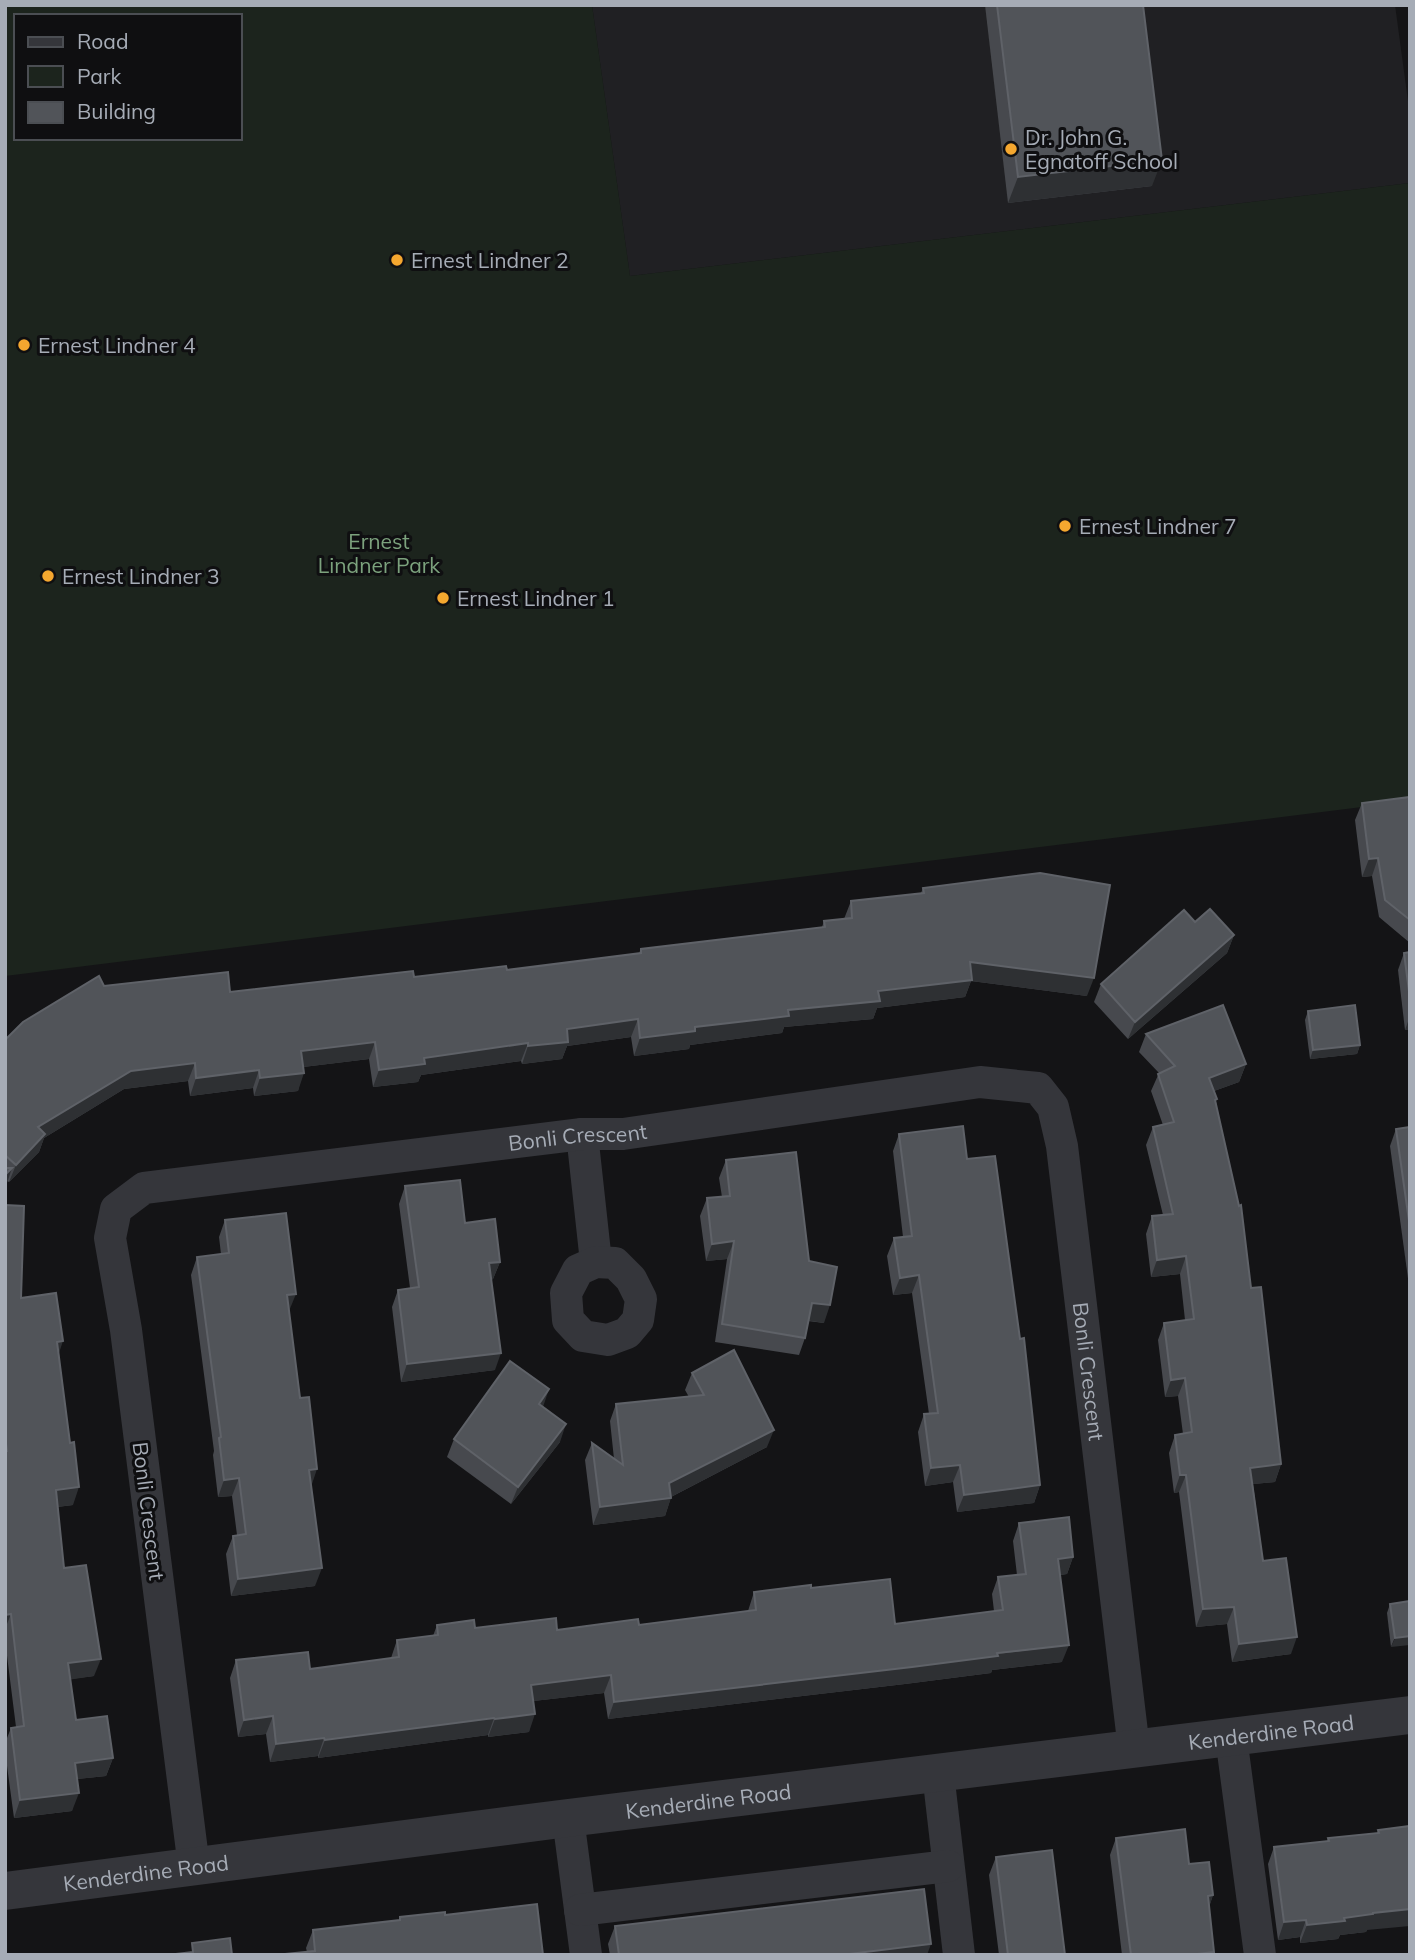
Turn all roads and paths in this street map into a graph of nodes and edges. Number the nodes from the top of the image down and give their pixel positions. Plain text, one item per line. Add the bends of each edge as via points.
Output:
1 (582, 1134) junction
2 (596, 1262) dead end
3 (1410, 1715) edge
4 (1231, 1737) junction
5 (1133, 1749) junction
6 (938, 1773) junction
7 (568, 1818) junction
8 (948, 1866) junction
9 (194, 1867) junction
10 (5, 1891) edge
11 (580, 1910) junction
12 (586, 1955) edge
13 (959, 1955) edge
14 (1259, 1955) edge

1 - 2 street
1 - 5 street, Bonli Crescent via 623,1134 980,1082 1038,1088 1053,1107 1062,1146
1 - 9 street, Bonli Crescent via 144,1188 116,1209 110,1238 126,1330
3 - 4 street, Kenderdine Road
4 - 5 street, Kenderdine Road
4 - 14 street
5 - 6 street, Kenderdine Road
6 - 7 street, Kenderdine Road
6 - 8 street
7 - 9 street, Kenderdine Road
7 - 11 street
8 - 11 street
8 - 13 street
9 - 10 street, Kenderdine Road
11 - 12 street

